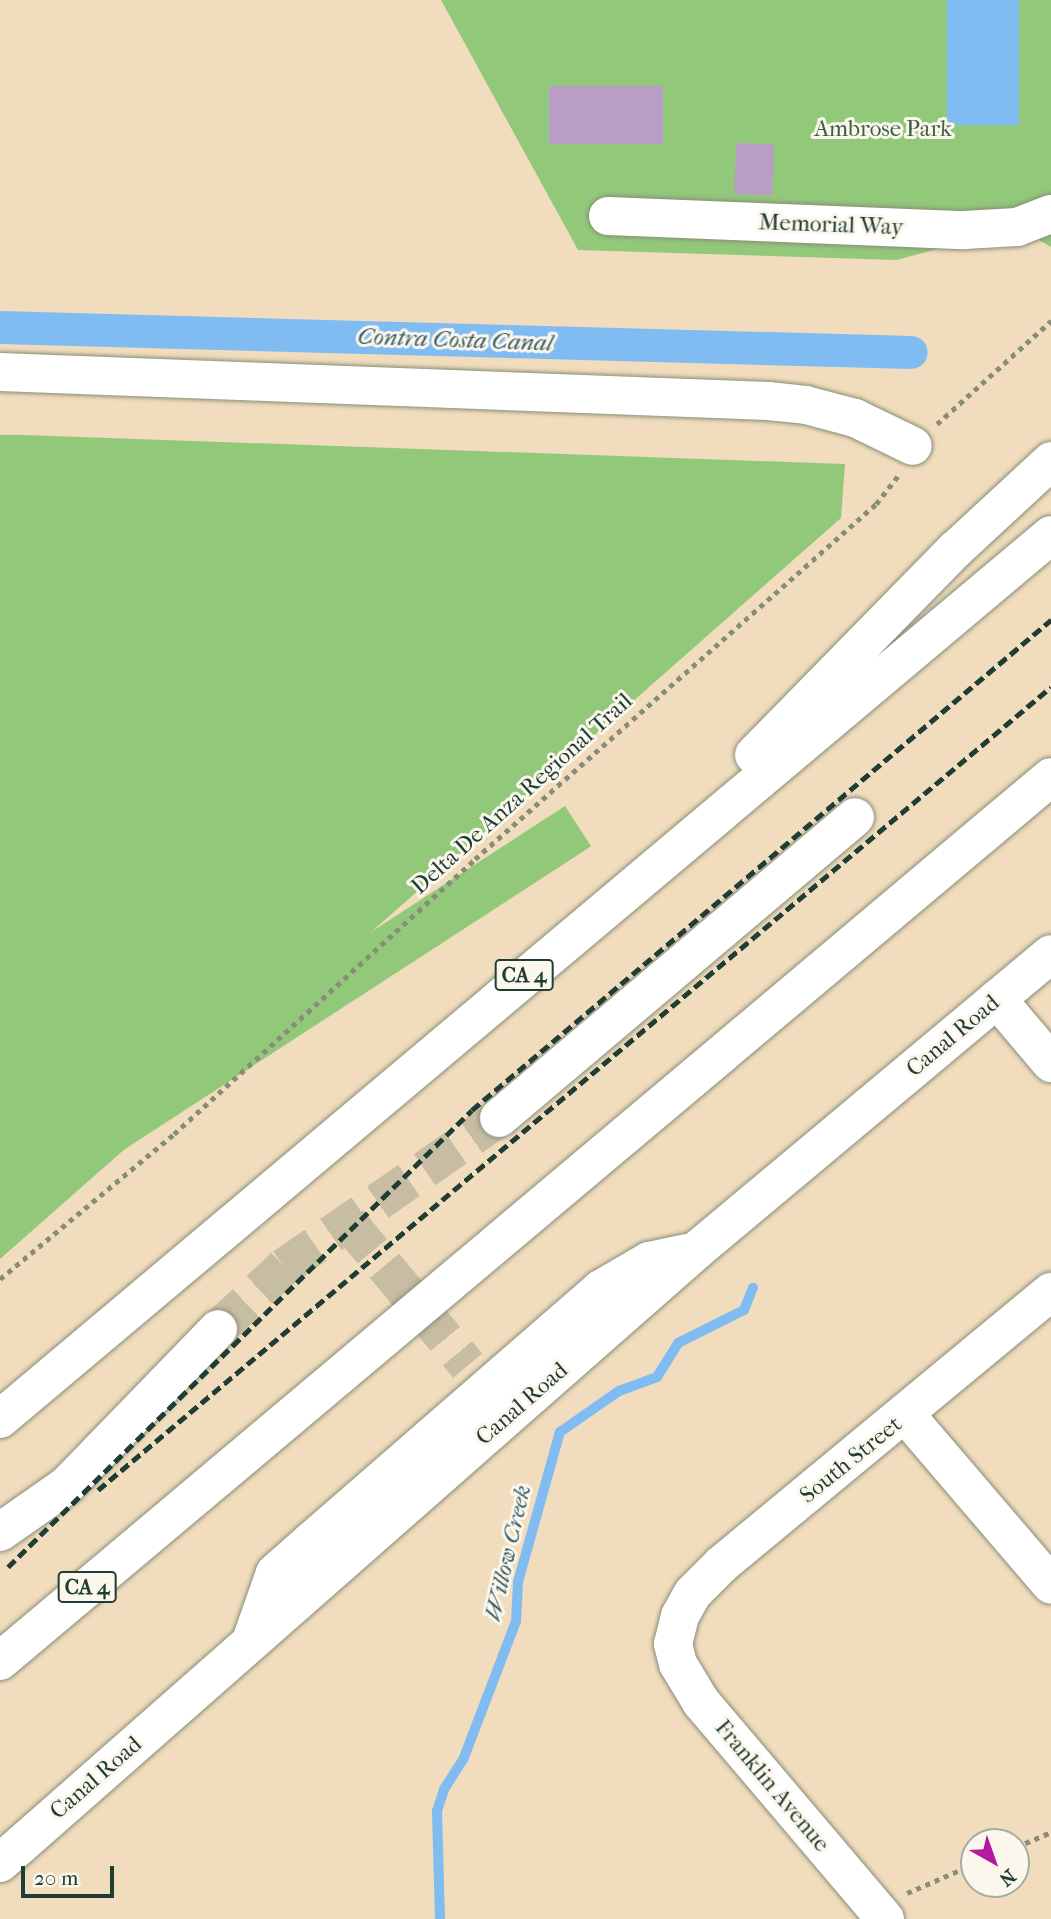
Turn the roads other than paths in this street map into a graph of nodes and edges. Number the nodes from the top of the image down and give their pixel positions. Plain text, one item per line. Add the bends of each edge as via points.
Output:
1 (1051, 214) edge
2 (608, 216) dead end
3 (0, 372) edge
4 (913, 446) road end
5 (1051, 461) edge
6 (1051, 535) edge
7 (1051, 777) edge
8 (1051, 812) edge
9 (856, 818) dead end
10 (922, 886) junction
11 (598, 913) junction
12 (1051, 954) edge
13 (997, 999) junction
14 (1051, 1063) edge
15 (499, 1118) tunnel mouth
16 (697, 1250) junction
17 (1051, 1292) edge
18 (218, 1329) tunnel mouth
19 (906, 1415) junction
20 (0, 1419) edge
21 (0, 1532) edge
22 (1051, 1585) edge
23 (250, 1643) junction
24 (673, 1644) joint
25 (0, 1661) edge
26 (0, 1863) edge
27 (885, 1919) edge

1 - 2 main road, Memorial Way via 1017,227 964,230
3 - 4 main road via 768,401 855,418
5 - 11 main road via 955,550
6 - 11 main road, CA 4
7 - 10 main road, CA 4
8 - 10 main road
9 - 15 main road
10 - 25 main road, CA 4
11 - 20 main road, CA 4
12 - 13 main road, Canal Road
13 - 14 main road
13 - 16 main road, Canal Road
16 - 23 main road, Canal Road
16 - 23 main road via 649,1261 601,1289 478,1377 275,1573
17 - 19 main road, South Street
18 - 21 main road via 67,1485
19 - 22 main road
19 - 24 main road, South Street via 722,1564 693,1593 680,1616
23 - 26 main road, Canal Road
24 - 27 main road, Franklin Avenue via 678,1664 701,1702

